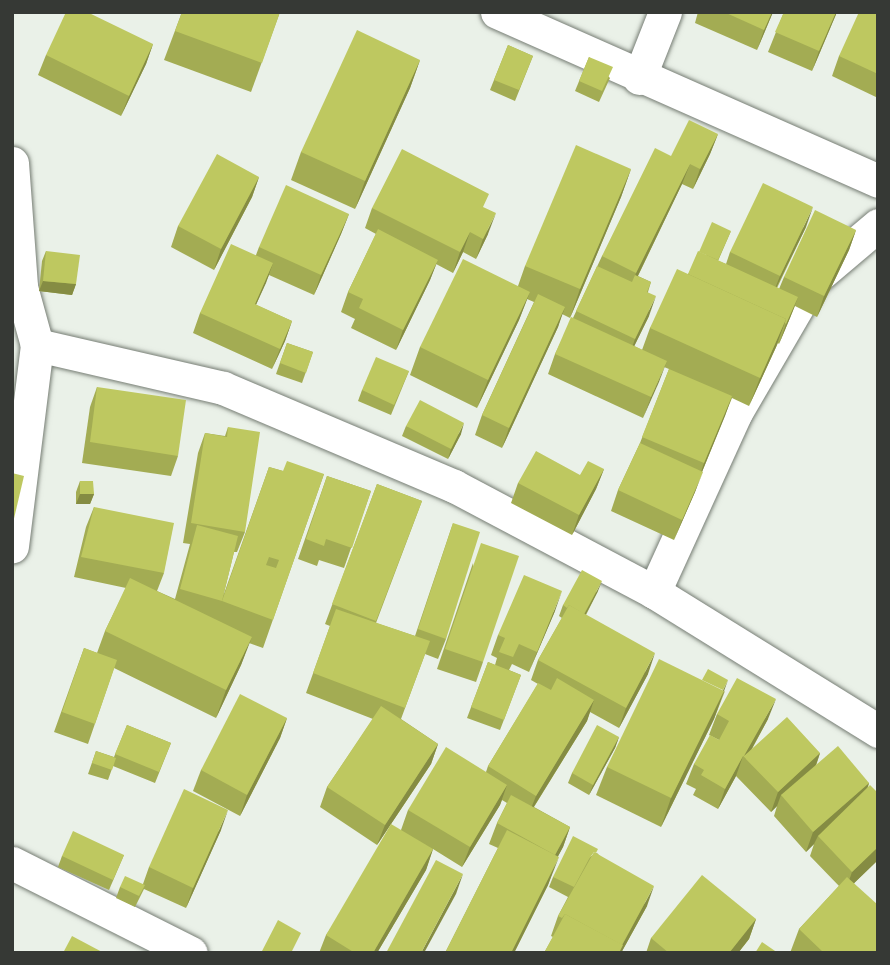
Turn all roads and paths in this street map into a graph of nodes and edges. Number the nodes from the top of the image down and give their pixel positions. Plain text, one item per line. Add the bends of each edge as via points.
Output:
1 (497, 12) edge
2 (665, 12) edge
3 (639, 78) junction
4 (12, 163) edge
5 (878, 181) edge
6 (878, 225) edge
7 (37, 345) junction
8 (12, 546) edge
9 (654, 592) junction
10 (878, 731) edge
11 (12, 863) edge
12 (191, 953) edge

1 - 3 street
2 - 3 street
3 - 5 street
4 - 7 street via 21,287
6 - 9 street via 813,280 735,414
7 - 8 street
7 - 9 street via 235,393 454,486
9 - 10 street
11 - 12 street

